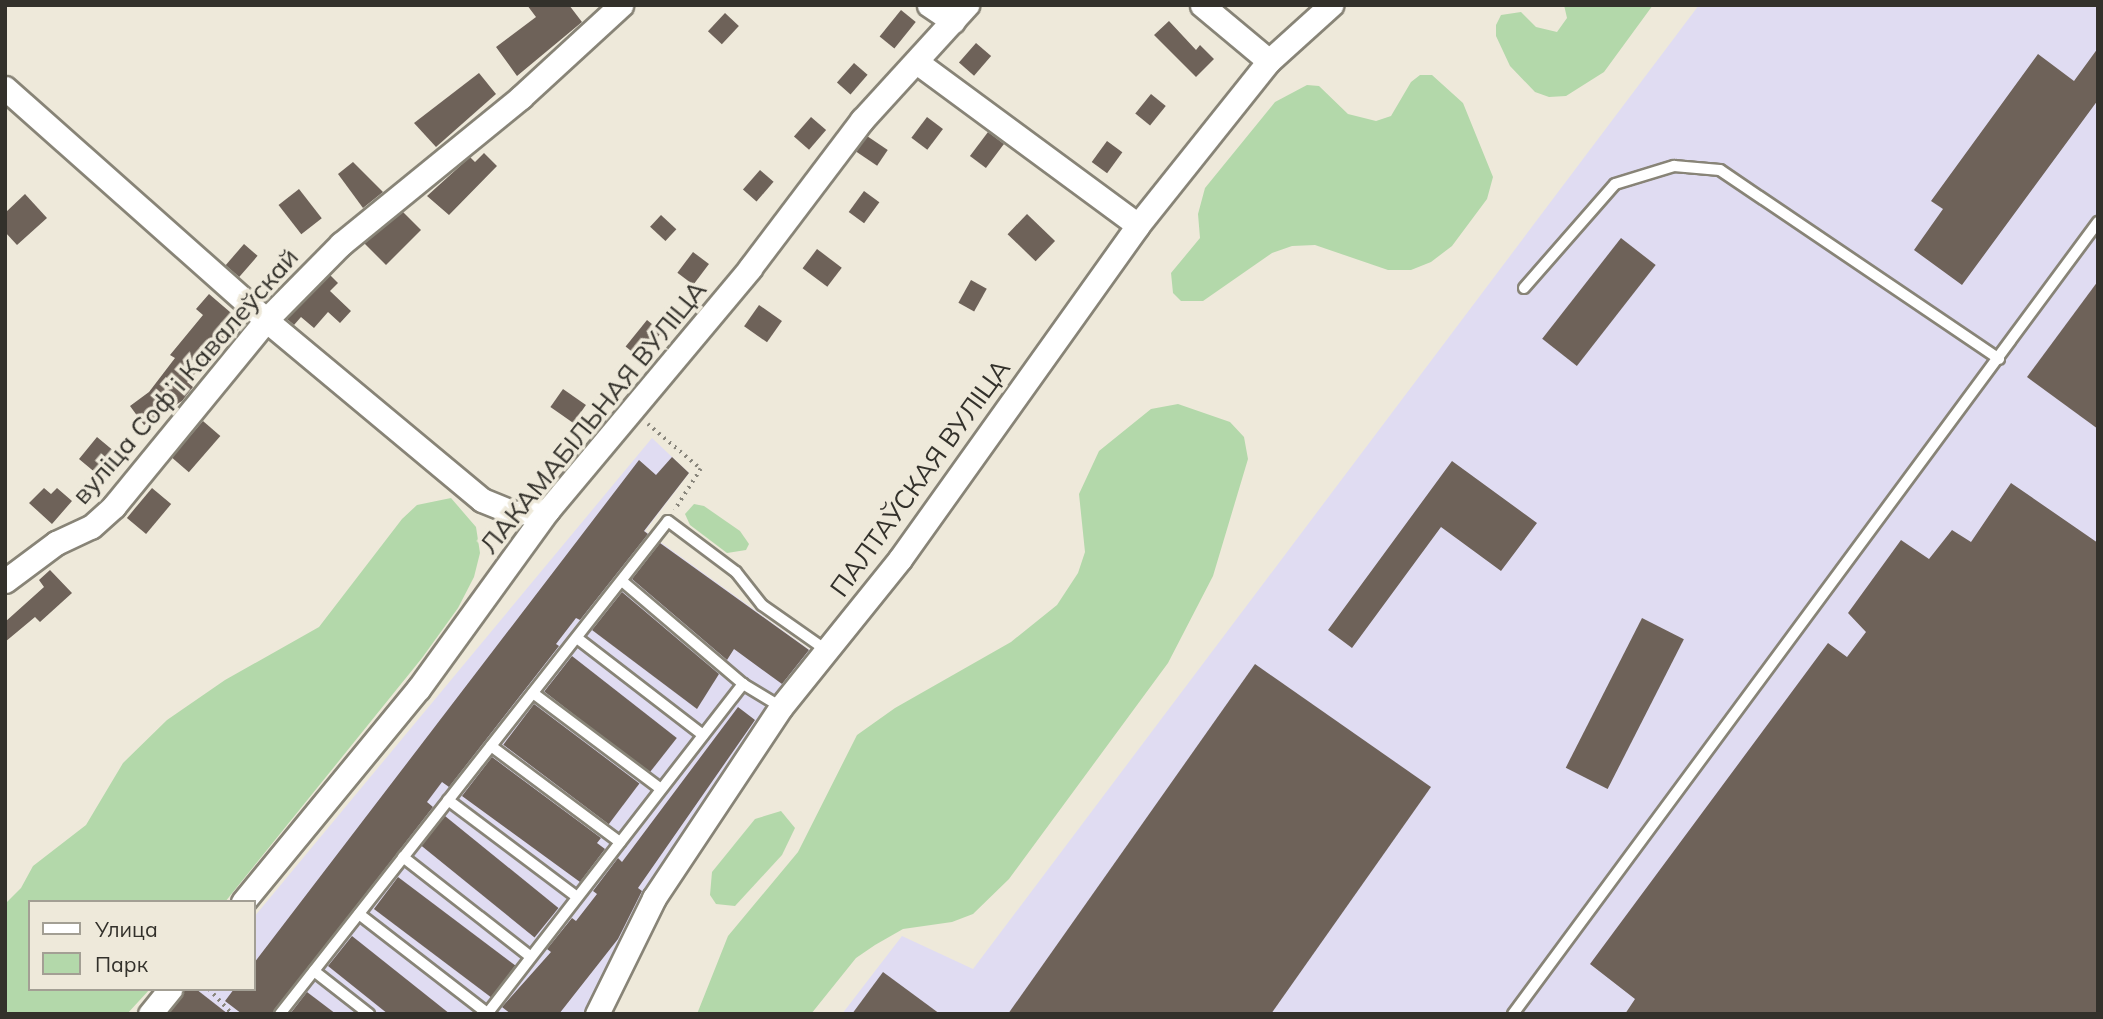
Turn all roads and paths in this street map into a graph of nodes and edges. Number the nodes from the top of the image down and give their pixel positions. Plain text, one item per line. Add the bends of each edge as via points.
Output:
1 (621, 5) edge
2 (929, 5) edge
3 (1202, 5) edge
4 (1331, 5) edge
5 (960, 13) edge
6 (1269, 61) junction
7 (918, 62) junction
8 (5, 88) edge
9 (2098, 222) edge
10 (1138, 225) junction
11 (1524, 288) dead end
12 (266, 320) junction
13 (1999, 359) junction
14 (632, 411) junction
15 (548, 510) junction
16 (668, 521) junction
17 (5, 581) edge
18 (622, 581) junction
19 (577, 638) junction
20 (826, 650) junction
21 (743, 684) junction
22 (533, 693) junction
23 (781, 707) junction
24 (703, 735) junction
25 (491, 746) junction
26 (661, 789) junction
27 (448, 800) junction
28 (620, 842) junction
29 (404, 857) junction
30 (577, 897) junction
31 (245, 900) edge
32 (359, 914) junction
33 (531, 957) junction
34 (314, 971) junction
35 (168, 991) edge
36 (211, 991) edge
37 (150, 1014) edge
38 (232, 1014) edge
39 (280, 1014) edge
40 (369, 1014) edge
41 (487, 1014) edge
42 (597, 1014) edge
43 (1513, 1014) edge

1 - 12 street, вуліца Софʼі Кавалеўскай via 522,97 341,244
2 - 5 street
3 - 6 street
4 - 6 street, ПАЛТАЎСКАЯ ВУЛІЦА
5 - 7 street, ЛАКАМАБІЛЬНАЯ ВУЛІЦА
6 - 10 street, ПАЛТАЎСКАЯ ВУЛІЦА
7 - 10 street
7 - 14 street, ЛАКАМАБІЛЬНАЯ ВУЛІЦА via 862,120 750,268
8 - 12 street
9 - 13 lane
10 - 20 street, ПАЛТАЎСКАЯ ВУЛІЦА via 900,559
11 - 13 lane via 1615,184 1674,166 1720,170
12 - 15 street via 482,500 515,513
12 - 17 street, вуліца Софʼі Кавалеўскай via 114,506 91,527 56,542
13 - 43 lane
14 - 15 street, ЛАКАМАБІЛЬНАЯ ВУЛІЦА
14 - 16 path via 701,469
15 - 31 street, ЛАКАМАБІЛЬНАЯ ВУЛІЦА via 419,688
16 - 18 lane
16 - 20 lane via 736,572 762,605
18 - 19 lane
18 - 21 lane
19 - 22 lane
19 - 24 lane
20 - 23 street, ПАЛТАЎСКАЯ ВУЛІЦА
21 - 23 lane
21 - 24 lane
22 - 25 lane
22 - 26 lane
23 - 42 street, ПАЛТАЎСКАЯ ВУЛІЦА via 654,898
24 - 26 lane
25 - 27 lane
25 - 28 lane
26 - 28 lane
27 - 29 lane
27 - 30 lane
28 - 30 lane
29 - 32 lane
29 - 33 lane
30 - 33 lane
32 - 34 lane
32 - 41 lane
33 - 41 lane
34 - 39 lane
34 - 40 lane
35 - 37 street
36 - 38 path

